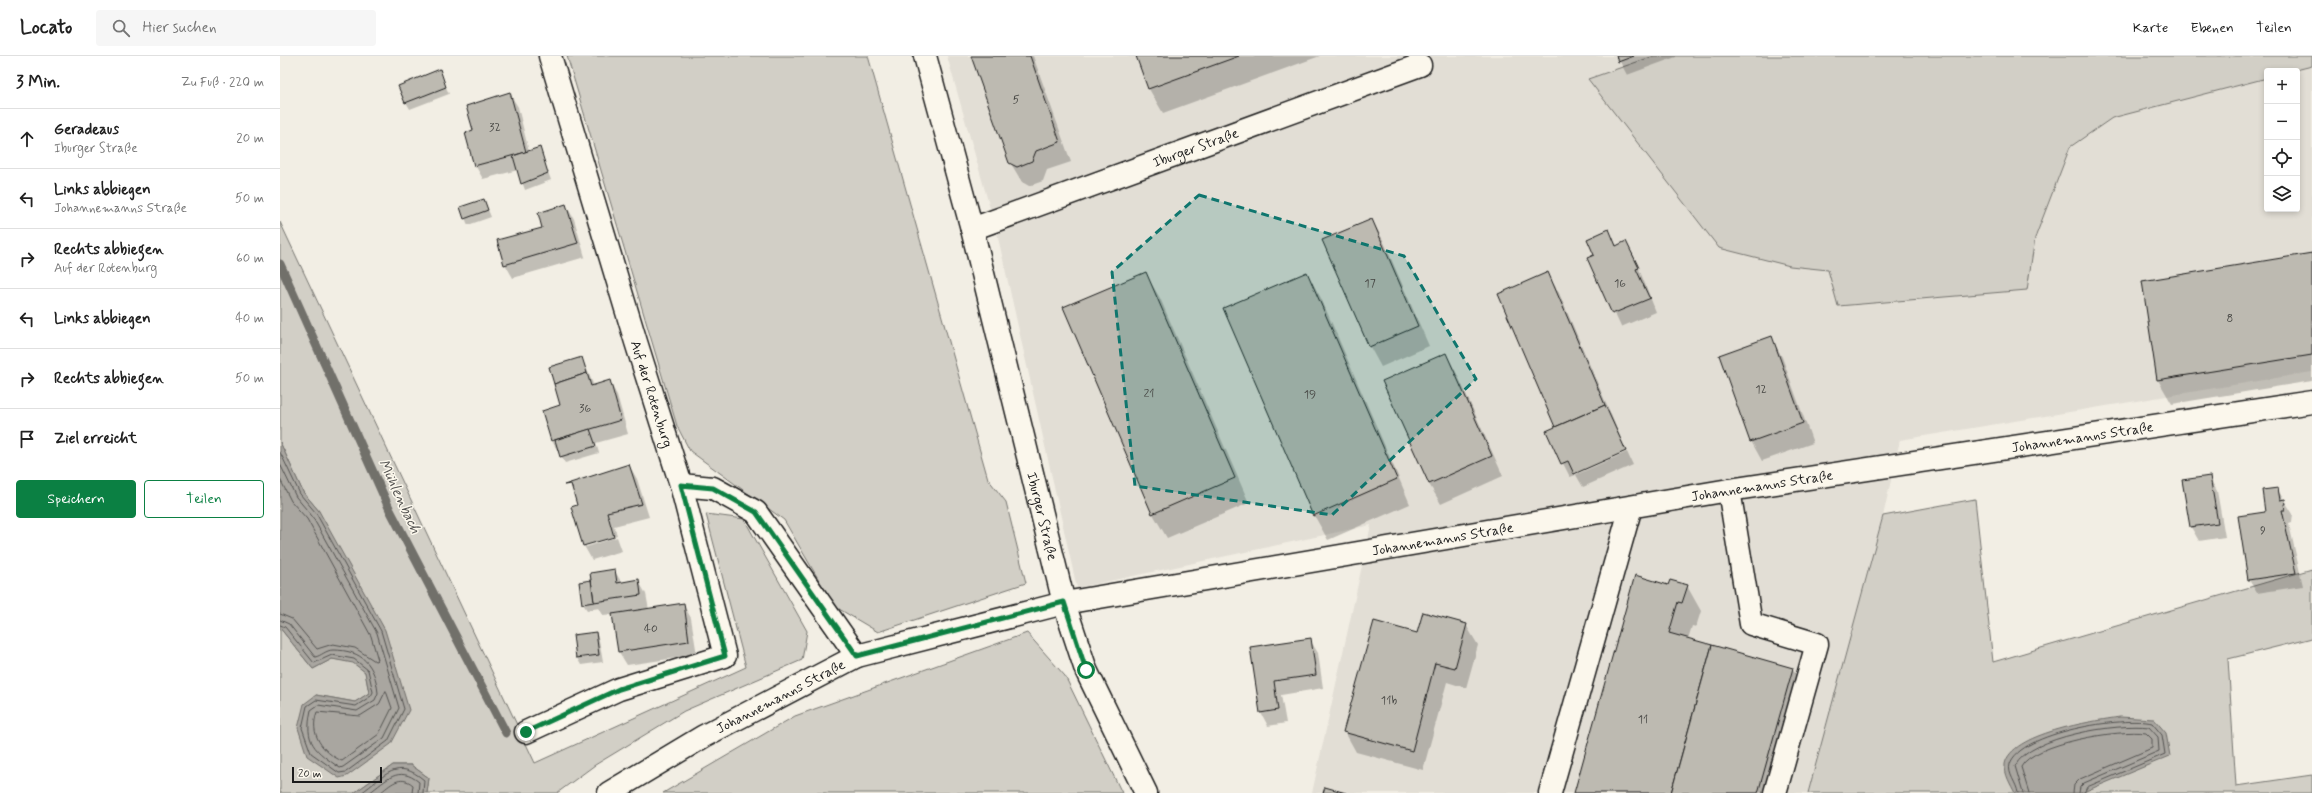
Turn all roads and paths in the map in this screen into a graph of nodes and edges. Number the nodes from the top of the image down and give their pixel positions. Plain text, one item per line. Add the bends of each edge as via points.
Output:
1 (550, 56) edge
2 (925, 56) edge
3 (1420, 65) dead end
4 (972, 229) junction
5 (2312, 402) edge
6 (681, 485) junction
7 (1729, 490) junction
8 (1631, 507) junction
9 (1064, 602) junction
10 (857, 656) junction
11 (526, 732) dead end
12 (609, 793) edge
13 (1146, 793) edge
14 (1550, 793) edge
15 (1775, 793) edge

1 - 6 street, Auf der Rotenburg
2 - 4 street, Iburger Straße
3 - 4 street, Iburger Straße
4 - 9 street, Iburger Straße
5 - 7 street, Johannemanns Straße
6 - 10 street via 713,488 756,512
6 - 11 street, Auf der Rotenburg via 725,656 619,689
7 - 8 street, Johannemanns Straße
7 - 15 street via 1751,624 1817,644
8 - 9 street, Johannemanns Straße
8 - 14 street
9 - 10 street, Johannemanns Straße
9 - 13 street, Iburger Straße via 1086,670
10 - 12 street, Johannemanns Straße via 704,736

